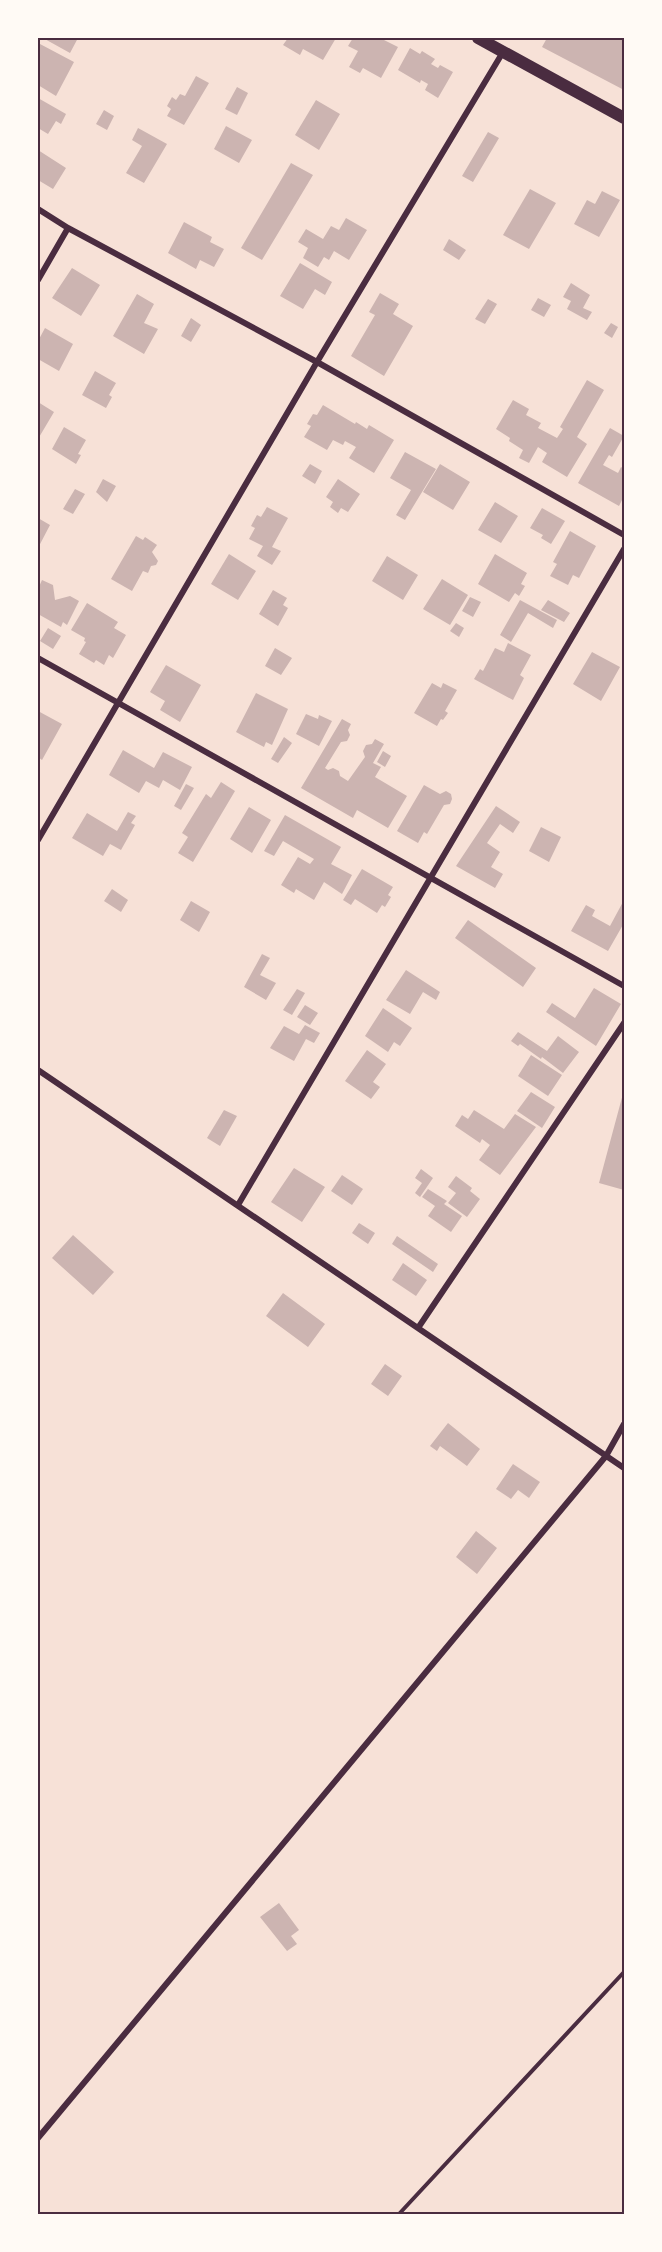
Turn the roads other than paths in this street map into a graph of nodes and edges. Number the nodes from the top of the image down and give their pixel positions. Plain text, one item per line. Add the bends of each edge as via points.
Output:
1 (478, 38) edge
2 (503, 51) junction
3 (624, 118) edge
4 (38, 209) edge
5 (68, 228) junction
6 (38, 280) edge
7 (317, 362) junction
8 (624, 535) edge
9 (624, 549) edge
10 (38, 658) edge
11 (117, 703) junction
12 (38, 840) edge
13 (432, 879) junction
14 (624, 986) edge
15 (624, 1023) edge
16 (38, 1070) edge
17 (238, 1205) junction
18 (418, 1328) junction
19 (624, 1424) edge
20 (606, 1456) junction
21 (624, 1468) edge
22 (38, 2138) edge

1 - 2 main road
2 - 3 main road
2 - 7 street
4 - 5 street
5 - 6 street
5 - 7 street
7 - 8 street
7 - 11 street
9 - 13 street
10 - 11 street
11 - 12 street
11 - 13 street
13 - 14 street
13 - 17 street
15 - 18 street
16 - 17 street
17 - 18 street
18 - 20 street
19 - 20 street
20 - 21 street
20 - 22 street

